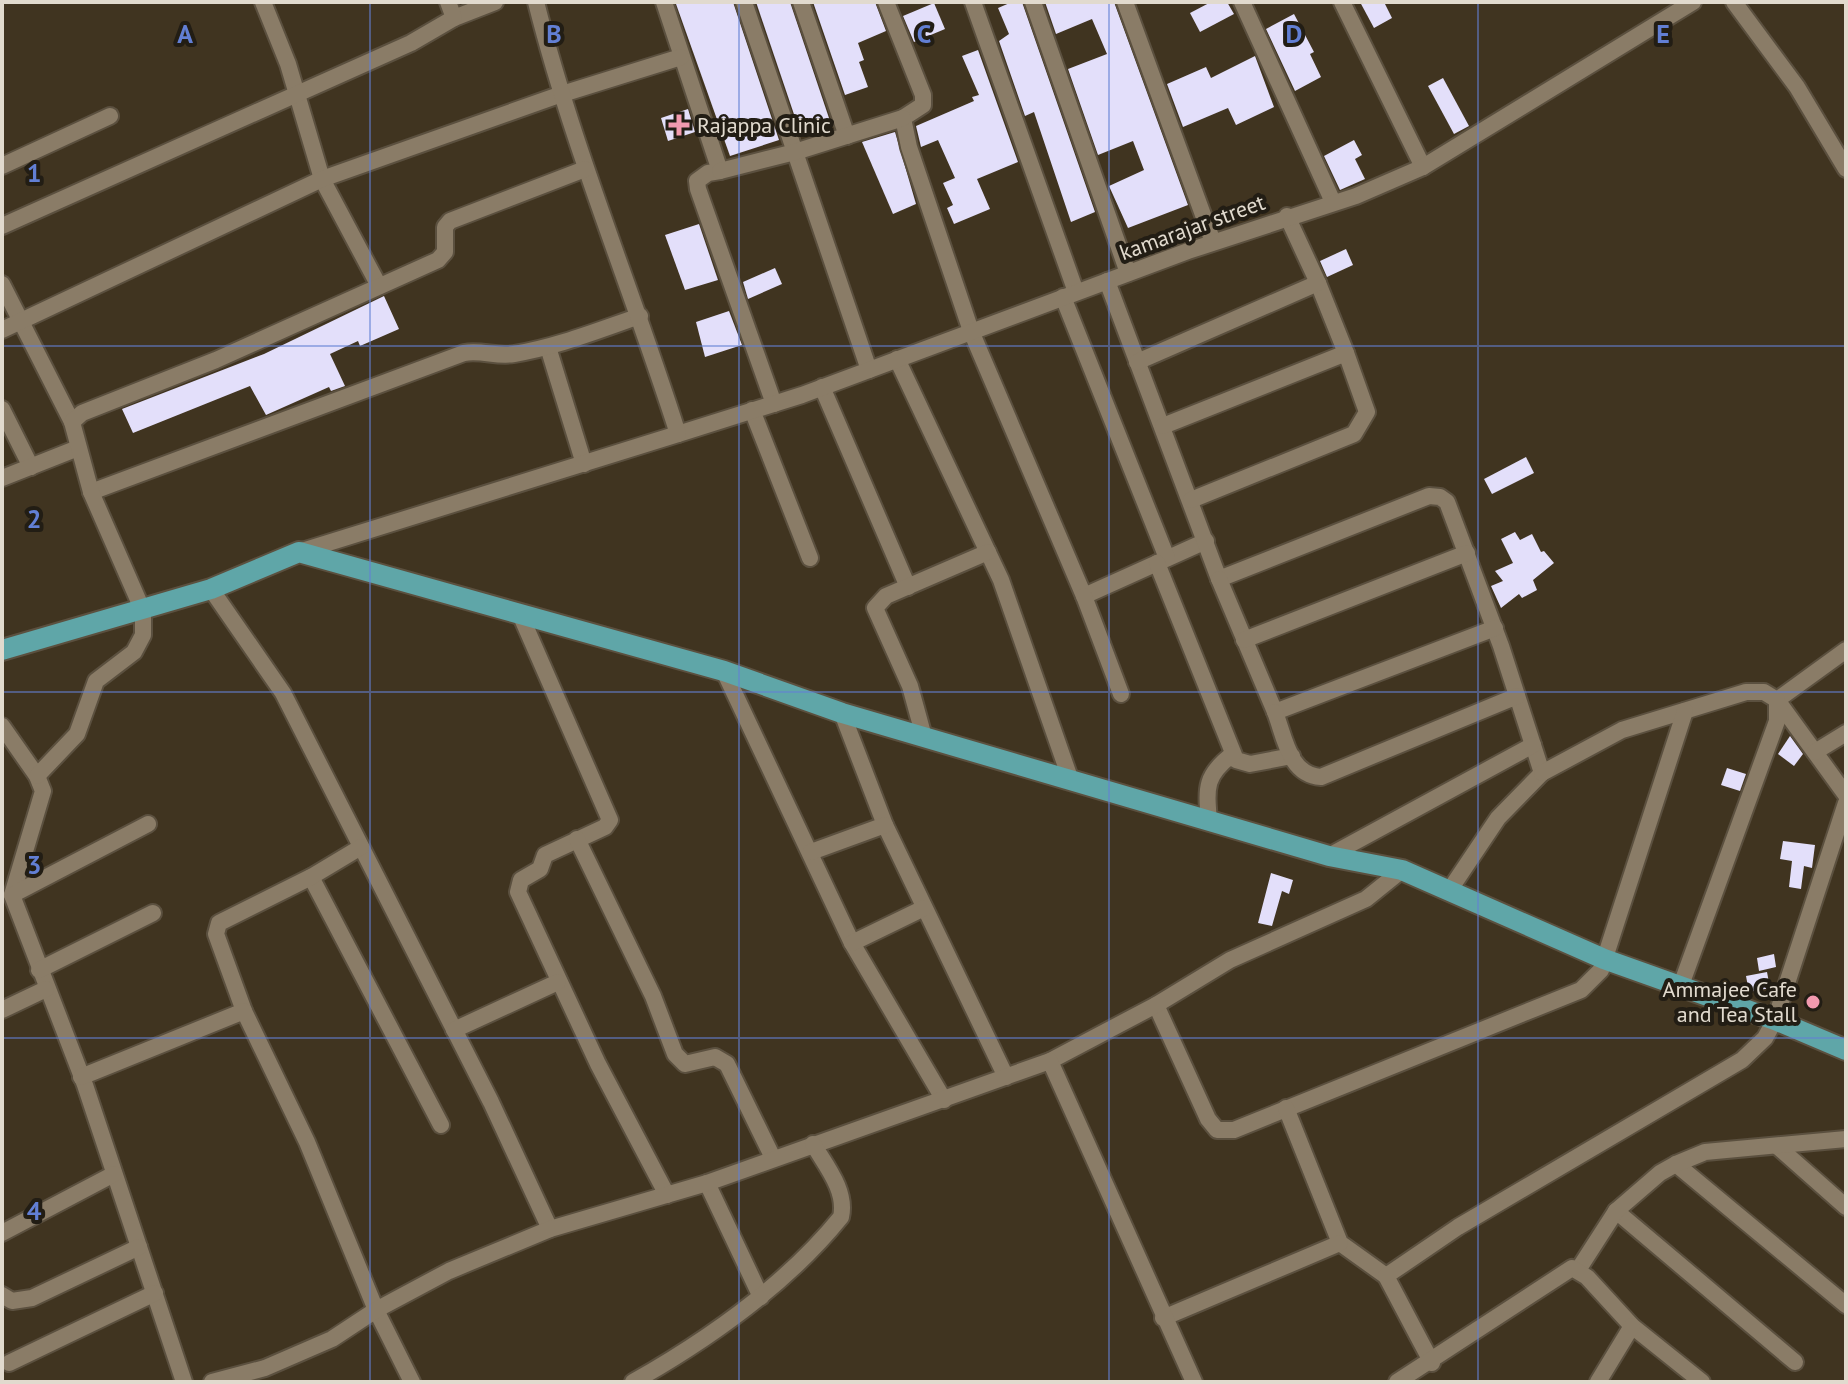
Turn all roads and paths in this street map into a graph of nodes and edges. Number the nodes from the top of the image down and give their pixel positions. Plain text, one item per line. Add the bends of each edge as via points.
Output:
1 (263, 2) edge
2 (495, 2) edge
3 (536, 2) edge
4 (664, 2) edge
5 (744, 2) edge
6 (801, 2) edge
7 (886, 2) edge
8 (973, 2) edge
9 (1033, 2) edge
10 (1125, 2) edge
11 (1242, 2) edge
12 (1342, 2) edge
13 (1693, 2) edge
14 (1734, 2) edge
15 (451, 10) edge
16 (681, 57) junction
17 (297, 93) junction
18 (559, 95) junction
19 (110, 116) dead end
20 (903, 118) junction
21 (847, 136) junction
22 (795, 152) junction
23 (2, 166) edge
24 (1423, 167) junction
25 (585, 169) junction
26 (1846, 169) edge
27 (720, 171) junction
28 (322, 179) junction
29 (1333, 202) junction
30 (1287, 216) junction
31 (2, 226) edge
32 (1213, 242) junction
33 (1128, 273) junction
34 (1107, 281) junction
35 (1318, 283) junction
36 (2, 284) edge
37 (379, 286) junction
38 (1070, 295) junction
39 (640, 316) junction
40 (19, 322) junction
41 (2, 330) edge
42 (971, 331) junction
43 (548, 347) junction
44 (1346, 353) junction
45 (897, 359) junction
46 (1137, 362) junction
47 (869, 370) junction
48 (822, 387) junction
49 (774, 404) junction
50 (2, 409) edge
51 (752, 410) junction
52 (72, 422) junction
53 (1163, 426) junction
54 (678, 434) junction
55 (78, 448) junction
56 (584, 464) junction
57 (31, 467) junction
58 (2, 478) edge
59 (91, 492) junction
60 (1191, 500) junction
61 (1206, 541) junction
62 (299, 552) junction
63 (988, 552) junction
64 (1467, 553) junction
65 (810, 558) dead end
66 (1162, 561) junction
67 (1219, 579) junction
68 (908, 587) junction
69 (211, 589) junction
70 (1084, 596) junction
71 (143, 611) junction
72 (520, 614) junction
73 (1495, 628) junction
74 (1244, 640) junction
75 (2, 650) edge
76 (1846, 650) edge
77 (724, 671) junction
78 (1121, 694) dead end
79 (1517, 696) junction
80 (1777, 700) junction
81 (1685, 711) junction
82 (1275, 712) junction
83 (842, 713) junction
84 (2, 726) edge
85 (1846, 733) edge
86 (924, 737) junction
87 (1533, 745) junction
88 (1815, 752) junction
89 (1233, 754) junction
90 (1292, 756) junction
91 (1542, 773) junction
92 (37, 776) junction
93 (1071, 781) junction
94 (1846, 795) edge
95 (1846, 803) edge
96 (1209, 821) junction
97 (148, 824) dead end
98 (885, 825) junction
99 (577, 839) junction
100 (361, 847) junction
101 (811, 852) junction
102 (1329, 856) junction
103 (1402, 870) junction
104 (311, 877) junction
105 (1449, 891) junction
106 (12, 895) junction
107 (924, 908) junction
108 (153, 913) dead end
109 (852, 943) junction
110 (1604, 959) junction
111 (39, 970) junction
112 (558, 982) junction
113 (1680, 988) junction
114 (46, 989) junction
115 (1156, 1005) junction
116 (2, 1010) edge
117 (244, 1011) junction
118 (1775, 1020) junction
119 (454, 1030) junction
120 (1846, 1050) edge
121 (1050, 1061) junction
122 (81, 1077) junction
123 (1006, 1077) junction
124 (944, 1100) junction
125 (1286, 1108) junction
126 (441, 1125) dead end
127 (1846, 1139) edge
128 (813, 1144) junction
129 (1777, 1146) junction
130 (773, 1158) junction
131 (1676, 1164) junction
132 (114, 1174) junction
133 (707, 1183) junction
134 (667, 1195) junction
135 (1846, 1207) edge
136 (1616, 1211) junction
137 (550, 1229) junction
138 (2, 1233) edge
139 (1340, 1243) junction
140 (139, 1247) junction
141 (1570, 1271) junction
142 (1386, 1276) junction
143 (155, 1293) junction
144 (2, 1295) edge
145 (761, 1297) junction
146 (1846, 1305) edge
147 (376, 1310) junction
148 (1163, 1318) junction
149 (1632, 1326) junction
150 (1795, 1362) dead end
151 (9, 1363) dead end
152 (1432, 1363) junction
153 (184, 1382) edge
154 (212, 1382) edge
155 (412, 1382) edge
156 (633, 1382) edge
157 (1194, 1382) edge
158 (1397, 1382) edge
159 (1598, 1382) edge
160 (1702, 1382) edge

1 - 17 street
2 - 15 street
3 - 18 street
4 - 16 street
5 - 22 street
6 - 21 street
7 - 20 street via 923,95 923,105
8 - 38 street
9 - 33 street
10 - 32 street
11 - 29 street
12 - 24 street
13 - 24 street, kamarajar street
14 - 26 street via 1797,87
15 - 17 street via 411,43
16 - 18 street
16 - 27 street
17 - 28 street
17 - 31 street
18 - 25 street
18 - 28 street
19 - 23 street
20 - 21 street
20 - 42 street
21 - 22 street
22 - 27 street
22 - 47 street
24 - 29 street, kamarajar street
25 - 37 street via 450,221 442,257
25 - 39 street
27 - 49 street via 701,176 698,189
28 - 37 street
28 - 40 street
29 - 30 street, kamarajar street
30 - 32 street, kamarajar street
30 - 35 street
32 - 33 street, kamarajar street
33 - 34 street, kamarajar street
34 - 38 street, kamarajar street
34 - 46 street
35 - 44 street
35 - 46 street
36 - 40 street
37 - 52 street via 82,413
38 - 42 street, kamarajar street
38 - 66 street
39 - 43 street
39 - 54 street
40 - 41 street
40 - 52 street
42 - 45 street, kamarajar street
42 - 70 street
43 - 56 street
43 - 59 street via 505,355 464,353
44 - 53 street
44 - 60 street via 1367,412 1354,434
45 - 47 street, kamarajar street
45 - 63 street
46 - 53 street
47 - 48 street, kamarajar street
48 - 49 street, kamarajar street
48 - 68 street
49 - 51 street, kamarajar street
50 - 57 street
51 - 54 street, kamarajar street
51 - 65 street
52 - 55 street
53 - 60 street
54 - 56 street, kamarajar street
55 - 57 street
55 - 59 street
56 - 62 street, kamarajar street
57 - 58 street
59 - 71 street
60 - 61 street
61 - 66 street
61 - 67 street
62 - 69 main road
62 - 72 main road
63 - 68 street
63 - 93 street
64 - 67 street via 1447,502 1429,496
64 - 73 street
64 - 74 street
66 - 70 street
66 - 89 street
67 - 74 street
68 - 86 street via 879,600 876,613 910,686
69 - 71 main road
69 - 100 street via 283,693
70 - 78 street
71 - 75 main road
71 - 92 street via 143,635 134,652 96,681 77,734
72 - 77 main road
72 - 99 street via 610,820
73 - 79 street
73 - 82 street
74 - 82 street
76 - 80 street
77 - 83 main road
77 - 101 street
79 - 87 street
79 - 90 street via 1321,777 1306,776
80 - 81 street via 1764,692 1746,692
80 - 88 street
80 - 113 street via 1777,721
81 - 91 street via 1622,730
81 - 110 street
82 - 90 street
83 - 86 main road
83 - 98 street
84 - 92 street
85 - 88 street
86 - 93 main road
87 - 91 street
87 - 102 street
88 - 94 street
89 - 90 street via 1250,764
89 - 96 street via 1214,768 1207,790
91 - 105 street via 1498,818
92 - 106 street via 43,791
93 - 96 main road
95 - 118 street
96 - 102 main road
97 - 106 street
98 - 101 street
98 - 107 street
99 - 112 street via 545,855 540,869 518,885
99 - 130 street via 653,996 675,1054 685,1064 715,1057 727,1064
100 - 104 street
100 - 119 street
101 - 109 street
102 - 103 main road
103 - 105 main road
103 - 115 street via 1366,899 1230,960
104 - 117 street via 219,923 216,934
104 - 126 street
105 - 110 main road
106 - 111 street
107 - 109 street
107 - 123 street
108 - 111 street
109 - 124 street
110 - 113 main road
110 - 125 street via 1594,981 1581,990
111 - 114 street
112 - 119 street
112 - 134 street
113 - 118 main road
114 - 116 street
114 - 122 street
115 - 121 street
115 - 125 street via 1217,1130 1234,1130
117 - 122 street
117 - 147 street via 307,1142
118 - 120 main road
118 - 142 street via 1742,1060 1458,1227
119 - 137 street
121 - 123 street
121 - 148 street
122 - 132 street
123 - 124 street
124 - 128 street
125 - 139 street
127 - 129 street
128 - 130 street
128 - 145 street via 841,1193 841,1217
129 - 131 street via 1705,1152
129 - 135 street
130 - 133 street
131 - 136 street
131 - 146 street
132 - 138 street
132 - 140 street
133 - 134 street
133 - 145 street
134 - 137 street
136 - 141 street
136 - 150 street
137 - 147 street via 449,1271
139 - 142 street
139 - 148 street
140 - 143 street
140 - 144 street via 32,1298 12,1301
141 - 149 street
141 - 152 street
142 - 152 street
143 - 151 street
143 - 153 street
145 - 156 street
147 - 154 street via 332,1339 265,1368
147 - 155 street
148 - 157 street
149 - 159 street
149 - 160 street
152 - 158 street

